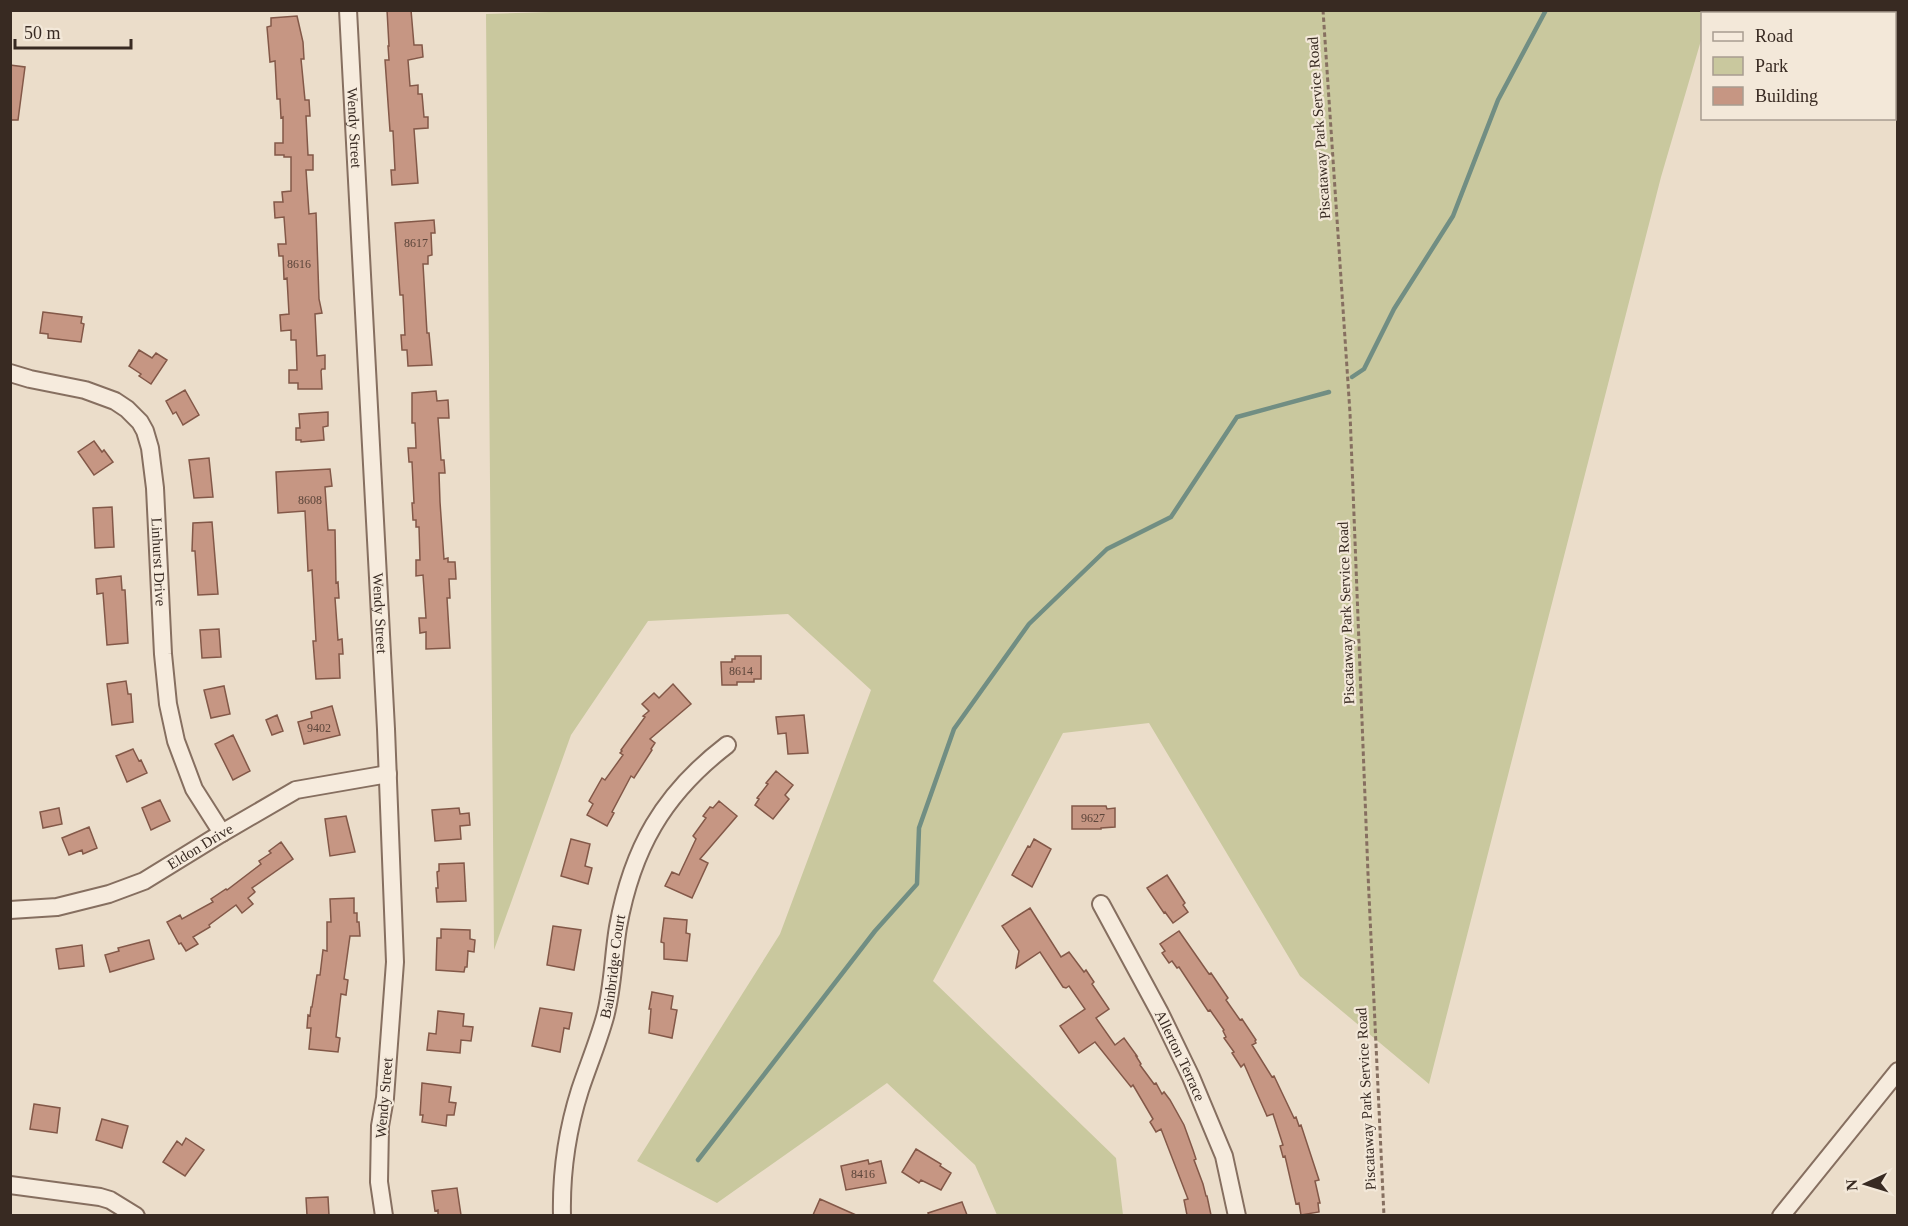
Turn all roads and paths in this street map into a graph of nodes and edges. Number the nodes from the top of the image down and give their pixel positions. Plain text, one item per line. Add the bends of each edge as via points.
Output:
1 (348, 10) edge
2 (1323, 10) edge
3 (10, 373) edge
4 (727, 745) dead end
5 (388, 774) junction
6 (222, 833) junction
7 (1101, 904) dead end
8 (10, 910) edge
9 (1898, 1071) edge
10 (10, 1185) edge
11 (136, 1215) edge
12 (384, 1215) edge
13 (562, 1215) edge
14 (1237, 1215) edge
15 (1384, 1215) edge
16 (1781, 1215) edge

1 - 5 street, Wendy Street
2 - 15 path, Piscataway Park Service Road via 1350,414
3 - 6 street, Linhurst Drive via 115,401 145,431 155,488 168,704 176,741 194,789
4 - 13 street, Bainbridge Court via 702,764 657,818 626,887 610,1000 570,1126
5 - 6 street, Eldon Drive via 296,790
5 - 12 street, Wendy Street via 395,962 380,1126 379,1182
6 - 8 street, Eldon Drive via 144,881 109,894 57,907
7 - 14 street, Allerton Terrace via 1191,1077 1224,1156
9 - 16 street
10 - 11 street via 100,1197

